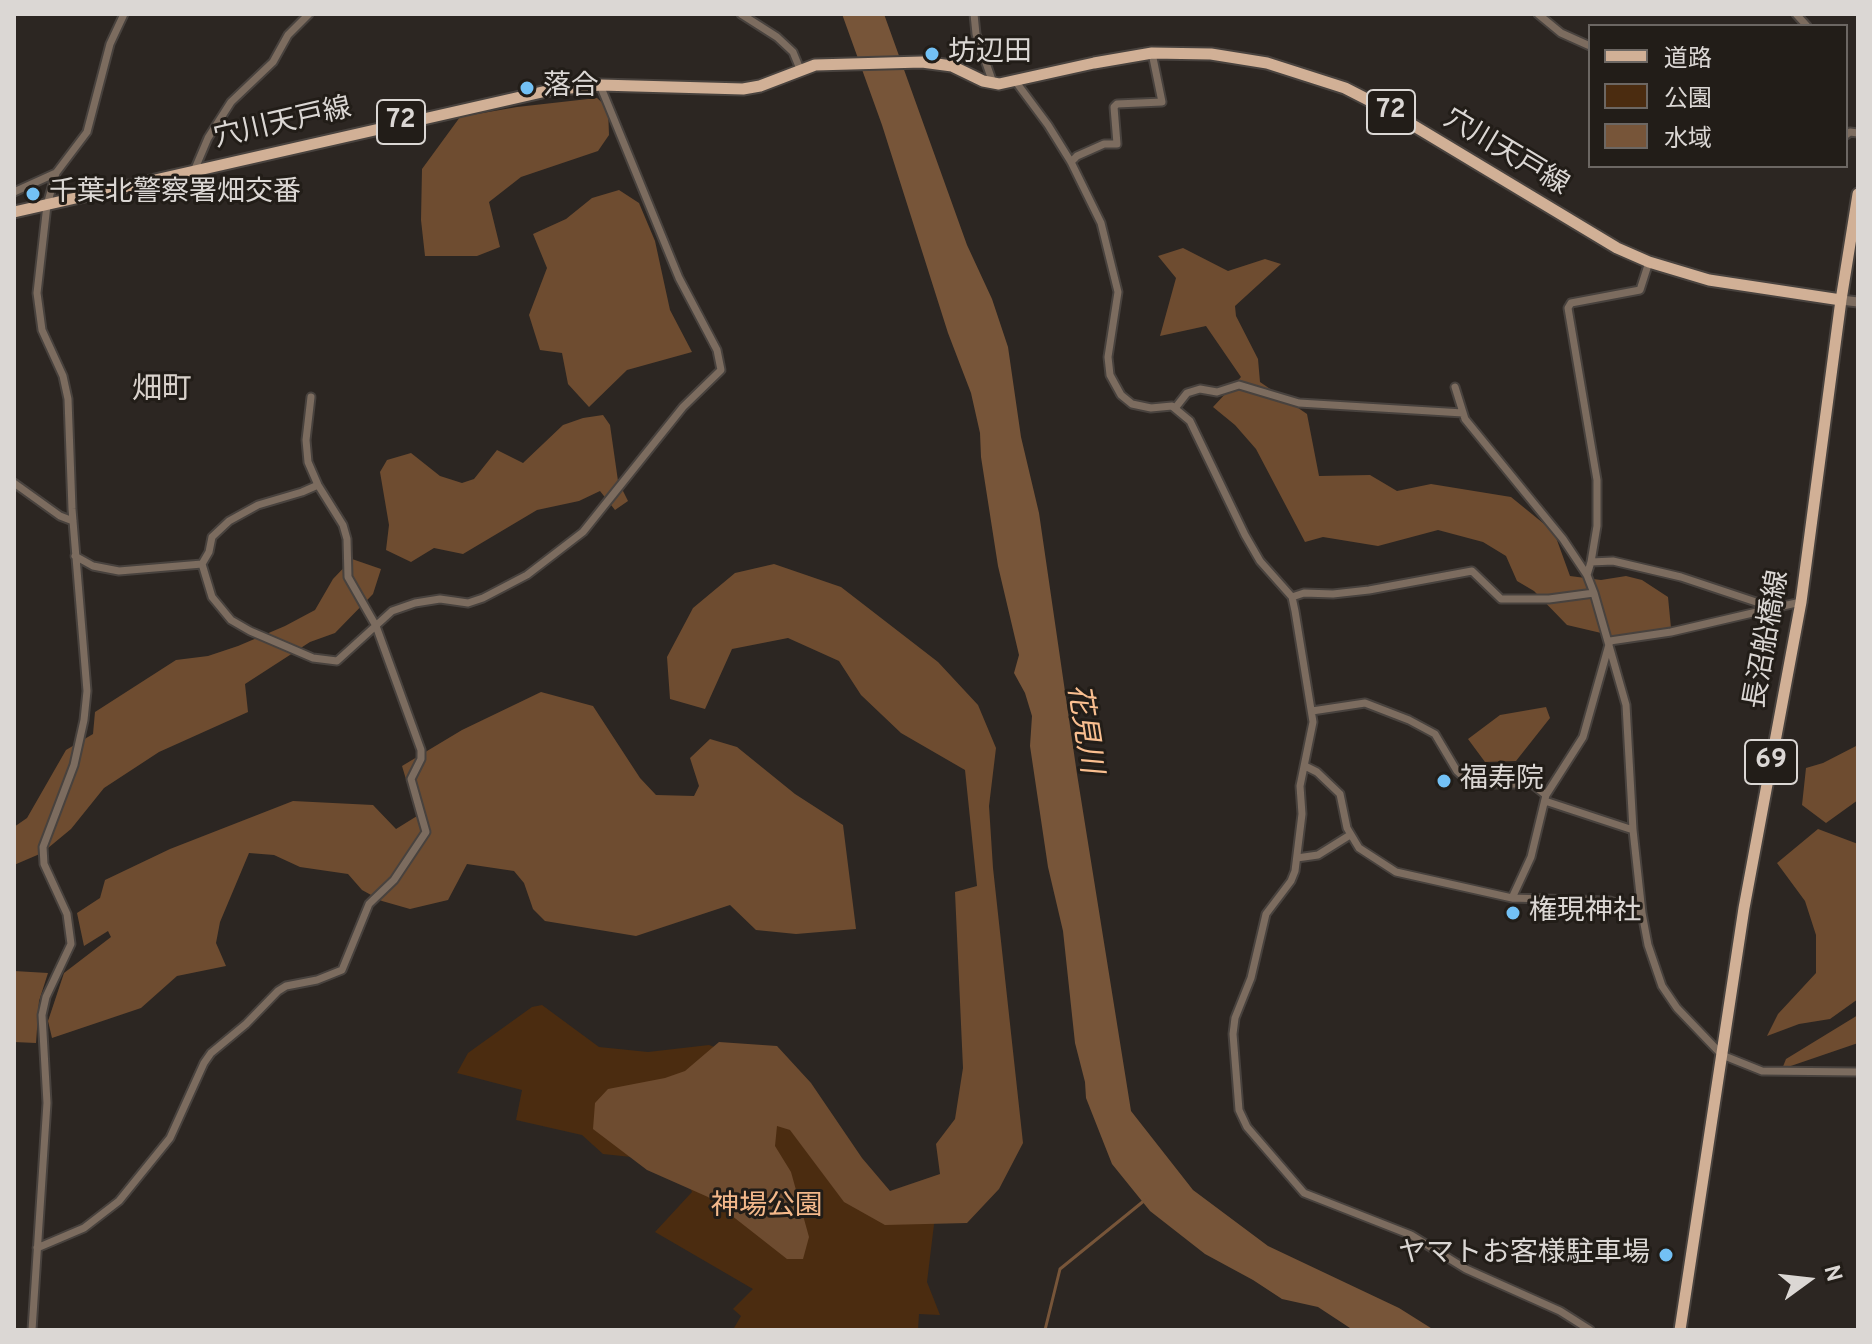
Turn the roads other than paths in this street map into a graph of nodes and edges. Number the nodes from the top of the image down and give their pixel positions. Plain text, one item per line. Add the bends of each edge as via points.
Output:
1 (124, 14) edge
2 (309, 14) edge
3 (741, 14) edge
4 (974, 14) edge
5 (1538, 14) edge
6 (1588, 45) edge
7 (1152, 53) junction
8 (800, 69) junction
9 (1016, 82) junction
10 (993, 83) junction
11 (600, 85) junction
12 (1071, 162) junction
13 (194, 171) junction
14 (56, 173) junction
15 (14, 192) edge
16 (1858, 194) edge
17 (47, 205) junction
18 (14, 212) edge
19 (1649, 262) junction
20 (1841, 300) junction
21 (1858, 302) edge
22 (1455, 387) dead end
23 (311, 397) dead end
24 (1176, 407) junction
25 (1463, 413) junction
26 (14, 483) edge
27 (318, 485) junction
28 (73, 521) junction
29 (75, 556) junction
30 (1591, 562) junction
31 (202, 564) junction
32 (1587, 575) junction
33 (1594, 593) junction
34 (1292, 597) junction
35 (1801, 602) junction
36 (1774, 608) junction
37 (376, 626) junction
38 (1610, 641) junction
39 (1312, 711) junction
40 (1305, 766) junction
41 (1545, 798) junction
42 (1633, 830) junction
43 (1350, 835) junction
44 (1297, 858) junction
45 (1512, 898) junction
46 (1642, 913) junction
47 (1722, 1055) junction
48 (1858, 1072) edge
49 (37, 1248) junction
50 (32, 1330) edge
51 (1590, 1330) edge
52 (1680, 1330) edge

1 - 14 street via 110,44 87,132
2 - 13 street via 288,35 273,62 231,102
3 - 8 street via 777,37 793,52
4 - 10 street
5 - 6 street
7 - 9 main road, 穴川天戸線 / 72
7 - 12 street via 1162,102 1117,104 1117,144 1104,144
7 - 19 main road, 穴川天戸線 / 72 via 1241,58 1345,88
8 - 10 main road, 穴川天戸線 / 72 via 913,63 952,66
8 - 11 main road, 穴川天戸線 / 72 via 743,89
9 - 10 main road, 穴川天戸線 / 72
9 - 12 street
11 - 13 main road, 穴川天戸線 / 72 via 511,98
11 - 37 street via 679,278 717,350 721,370 683,407 583,532 527,575 468,603 440,599 392,611
12 - 24 street via 1101,223 1114,267 1118,292 1110,375 1132,404
13 - 17 main road, 穴川天戸線 / 72
14 - 15 street
14 - 17 street
16 - 20 main road, 長沼船橋線 / 69
17 - 18 main road, 穴川天戸線 / 72
17 - 28 street via 38,304 42,330 67,389
19 - 20 main road, 穴川天戸線 / 72 via 1709,280
19 - 30 street via 1640,290 1571,303 1568,308 1597,480
20 - 21 street
20 - 35 main road, 長沼船橋線 / 69
22 - 25 street
23 - 27 street via 306,440
24 - 25 street via 1187,393 1239,385 1299,403
24 - 34 street via 1190,421 1260,561
25 - 32 street
26 - 28 street
27 - 31 street via 229,521 212,537
27 - 37 street via 343,525 348,577
28 - 29 street
29 - 31 street via 119,571
29 - 49 street via 87,691 74,765 43,847 44,864 67,914 71,944 42,1015 47,1103
30 - 32 street
30 - 36 street via 1640,566
31 - 37 street via 212,597 231,620 313,658 337,661
32 - 33 street
33 - 34 street via 1501,599 1472,571 1369,590
33 - 38 street
34 - 39 street
35 - 36 street
35 - 47 main road, 長沼船橋線 / 69
36 - 38 street
37 - 49 street via 421,750 411,779 426,832 394,880 369,904 342,970 278,991 211,1053 160,1153 119,1201 84,1228
38 - 41 street via 1583,737
38 - 42 street via 1626,705
39 - 40 street
39 - 41 street via 1365,703 1435,734 1471,784 1532,784
40 - 43 street via 1340,794
40 - 44 street
41 - 42 street
41 - 45 street via 1531,857
42 - 46 street
43 - 44 street via 1318,855
43 - 45 street via 1359,848 1396,872
44 - 51 street via 1291,881 1266,914 1235,1018 1236,1098 1247,1127 1304,1193 1411,1235 1466,1269
45 - 46 street via 1610,901
46 - 47 street via 1662,986
47 - 48 street via 1762,1071
47 - 52 main road, 長沼船橋線 / 69
49 - 50 street

